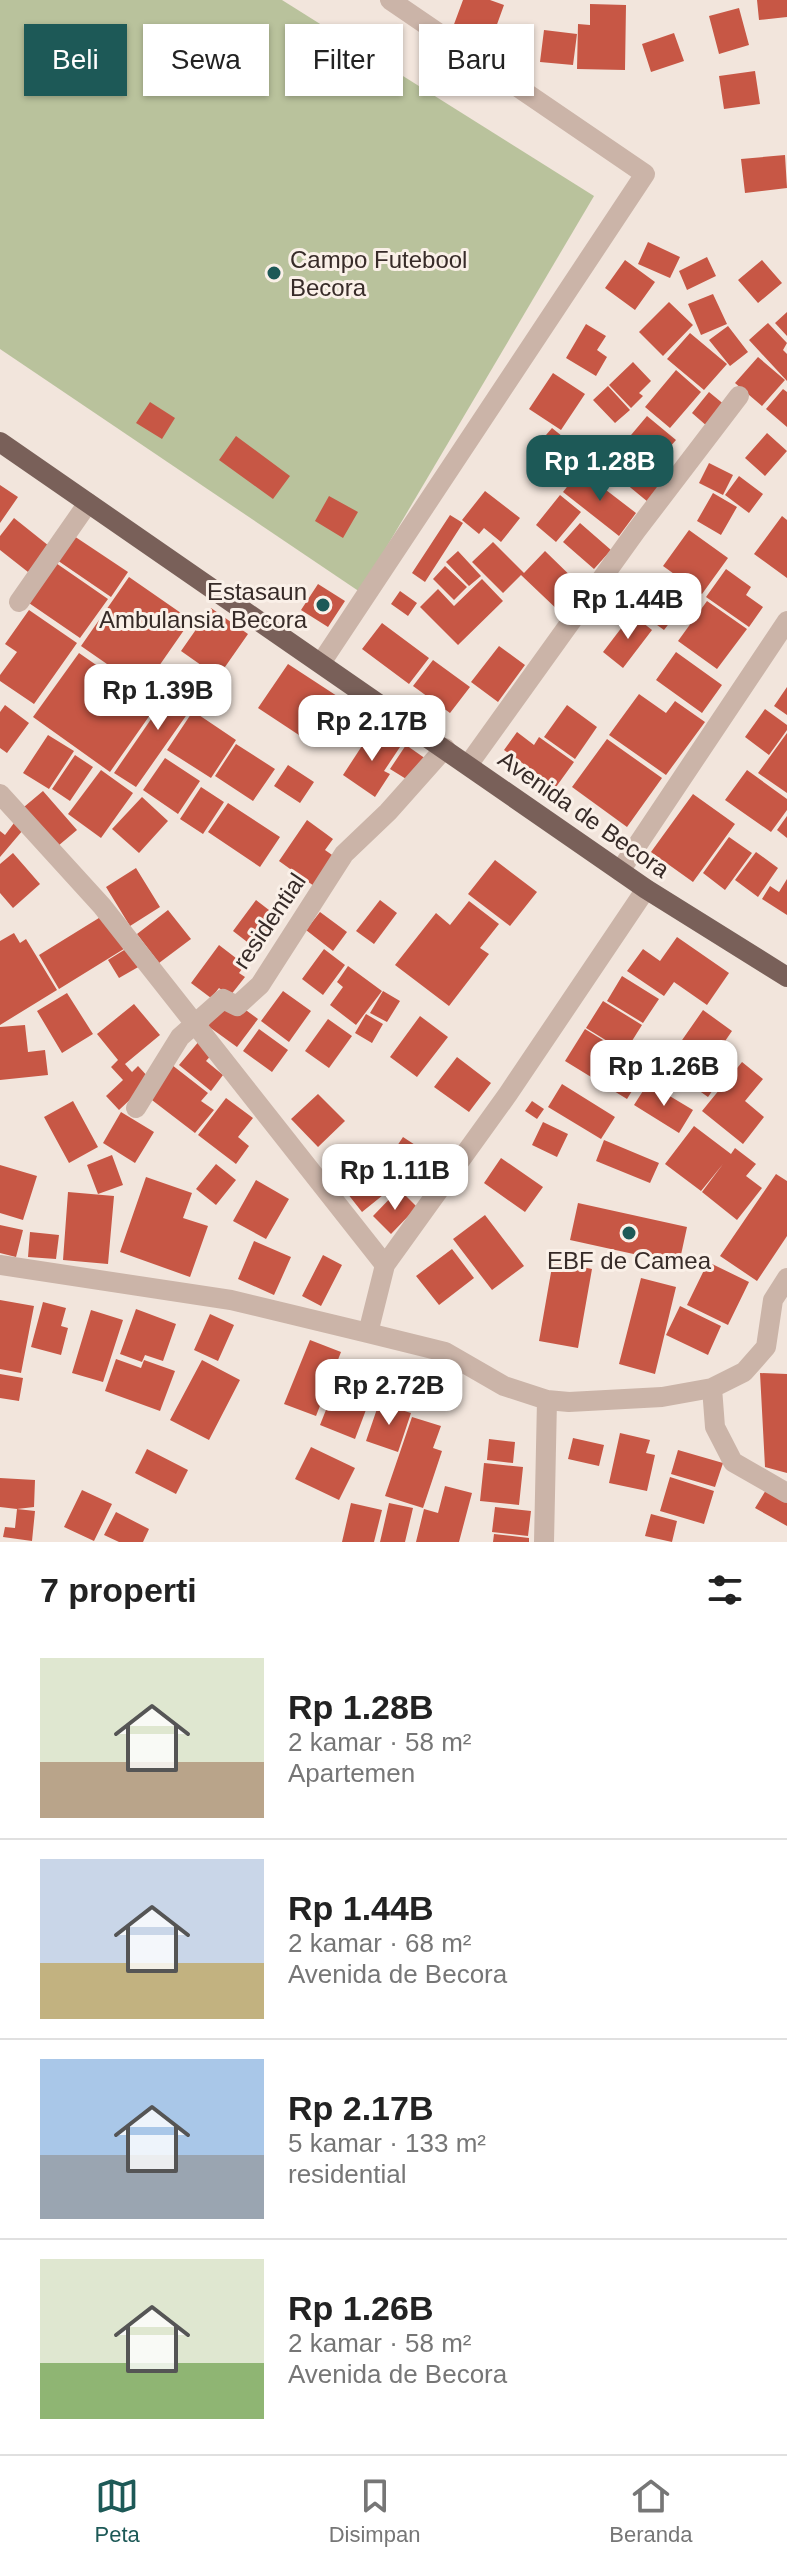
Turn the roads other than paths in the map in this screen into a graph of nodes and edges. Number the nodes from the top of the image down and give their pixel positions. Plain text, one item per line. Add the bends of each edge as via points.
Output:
1 (390, 0) edge
2 (739, 396) dead end
3 (0, 442) edge
4 (88, 503) junction
5 (19, 602) dead end
6 (787, 621) edge
7 (321, 663) junction
8 (445, 748) junction
9 (468, 765) junction
10 (0, 794) edge
11 (620, 871) junction
12 (646, 889) junction
13 (786, 974) edge
14 (195, 1024) junction
15 (136, 1108) dead end
16 (0, 1265) edge
17 (385, 1265) junction
18 (787, 1278) edge
19 (368, 1333) junction
20 (712, 1388) junction
21 (547, 1400) junction
22 (787, 1493) edge
23 (544, 1542) edge

1 - 7 street via 645,174
2 - 9 street
3 - 4 main road, Avenida de Becora
4 - 5 street
4 - 7 main road, Avenida de Becora
6 - 11 street
7 - 8 main road, Avenida de Becora
8 - 9 main road, Avenida de Becora
8 - 14 street, residential via 344,854 260,985 237,1006 223,999
9 - 11 main road, Avenida de Becora
10 - 14 street via 102,906
11 - 12 main road, Avenida de Becora
12 - 13 main road, Avenida de Becora
12 - 17 street
14 - 15 street, residential via 180,1037
14 - 17 street
16 - 19 street via 231,1300
17 - 19 street
18 - 20 street via 773,1300 766,1347 744,1372
19 - 21 street via 445,1352 504,1386
20 - 21 street via 662,1397
20 - 22 street via 715,1427 733,1462
21 - 23 street

